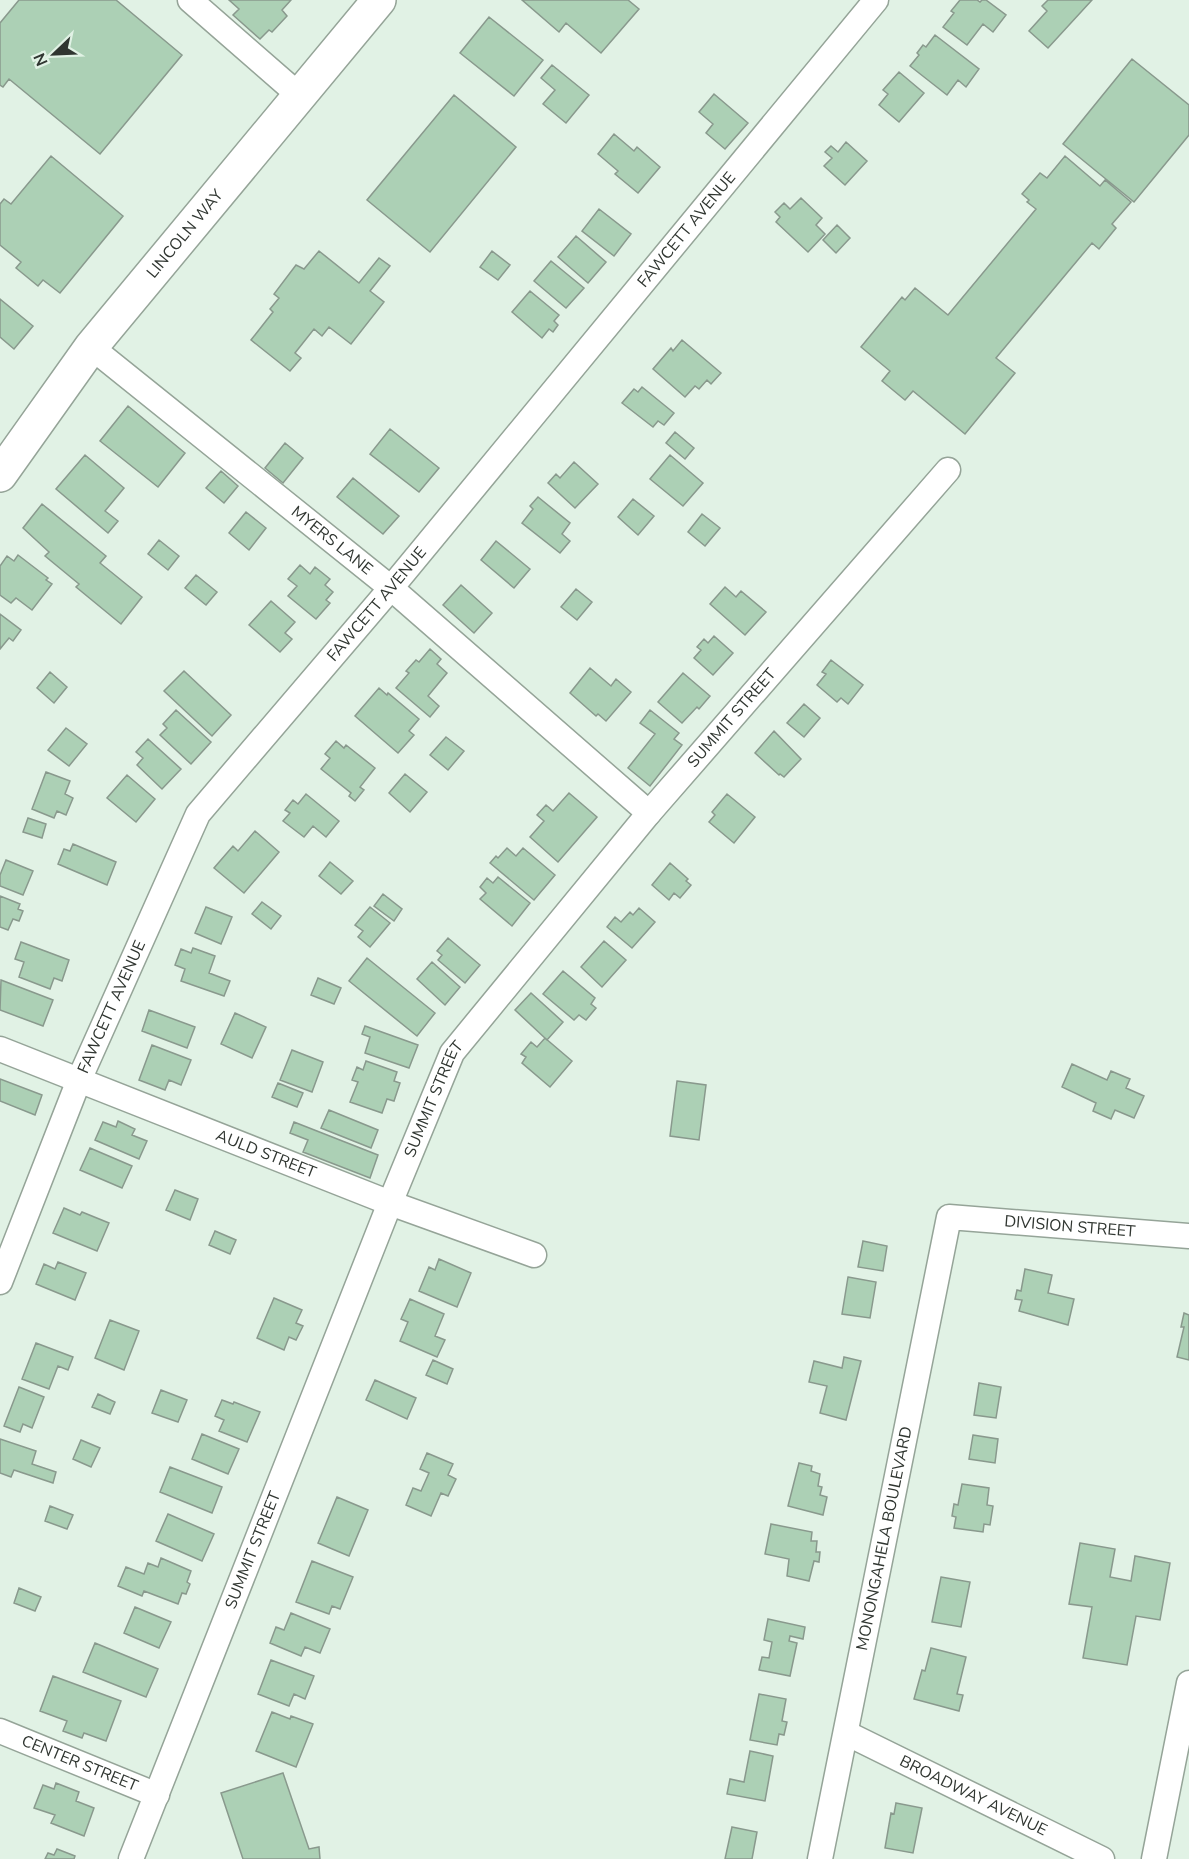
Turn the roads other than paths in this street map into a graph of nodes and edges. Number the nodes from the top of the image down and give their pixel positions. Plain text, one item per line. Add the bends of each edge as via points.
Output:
1 (190, 0) edge
2 (379, 0) edge
3 (876, 0) edge
4 (300, 96) junction
5 (91, 348) junction
6 (948, 470) dead end
7 (0, 475) edge
8 (391, 588) junction
9 (649, 813) junction
10 (0, 1049) edge
11 (79, 1080) junction
12 (390, 1203) junction
13 (949, 1217) joint
14 (1189, 1236) edge
15 (534, 1255) dead end
16 (0, 1282) edge
17 (1189, 1683) edge
18 (0, 1731) edge
19 (846, 1733) junction
20 (158, 1796) junction
21 (131, 1859) edge
22 (820, 1859) edge
23 (1102, 1859) edge
24 (1154, 1859) edge

1 - 4 street
2 - 4 main road, LINCOLN WAY
3 - 8 street, FAWCETT AVENUE
4 - 5 main road, LINCOLN WAY
5 - 7 main road, LINCOLN WAY
5 - 8 street, MYERS LANE
6 - 9 street, SUMMIT STREET
8 - 9 street, MYERS LANE
8 - 11 street, FAWCETT AVENUE via 198,814
9 - 12 street, SUMMIT STREET via 452,1053
10 - 11 street, AULD STREET
11 - 12 street, AULD STREET
11 - 16 street, FAWCETT AVENUE
12 - 15 street, AULD STREET
12 - 20 street, SUMMIT STREET
13 - 14 street, DIVISION STREET
13 - 19 street, MONONGAHELA BOULEVARD
17 - 24 street
18 - 20 street, CENTER STREET
19 - 22 street, MONONGAHELA BOULEVARD
19 - 23 street, BROADWAY AVENUE
20 - 21 street, SUMMIT STREET

